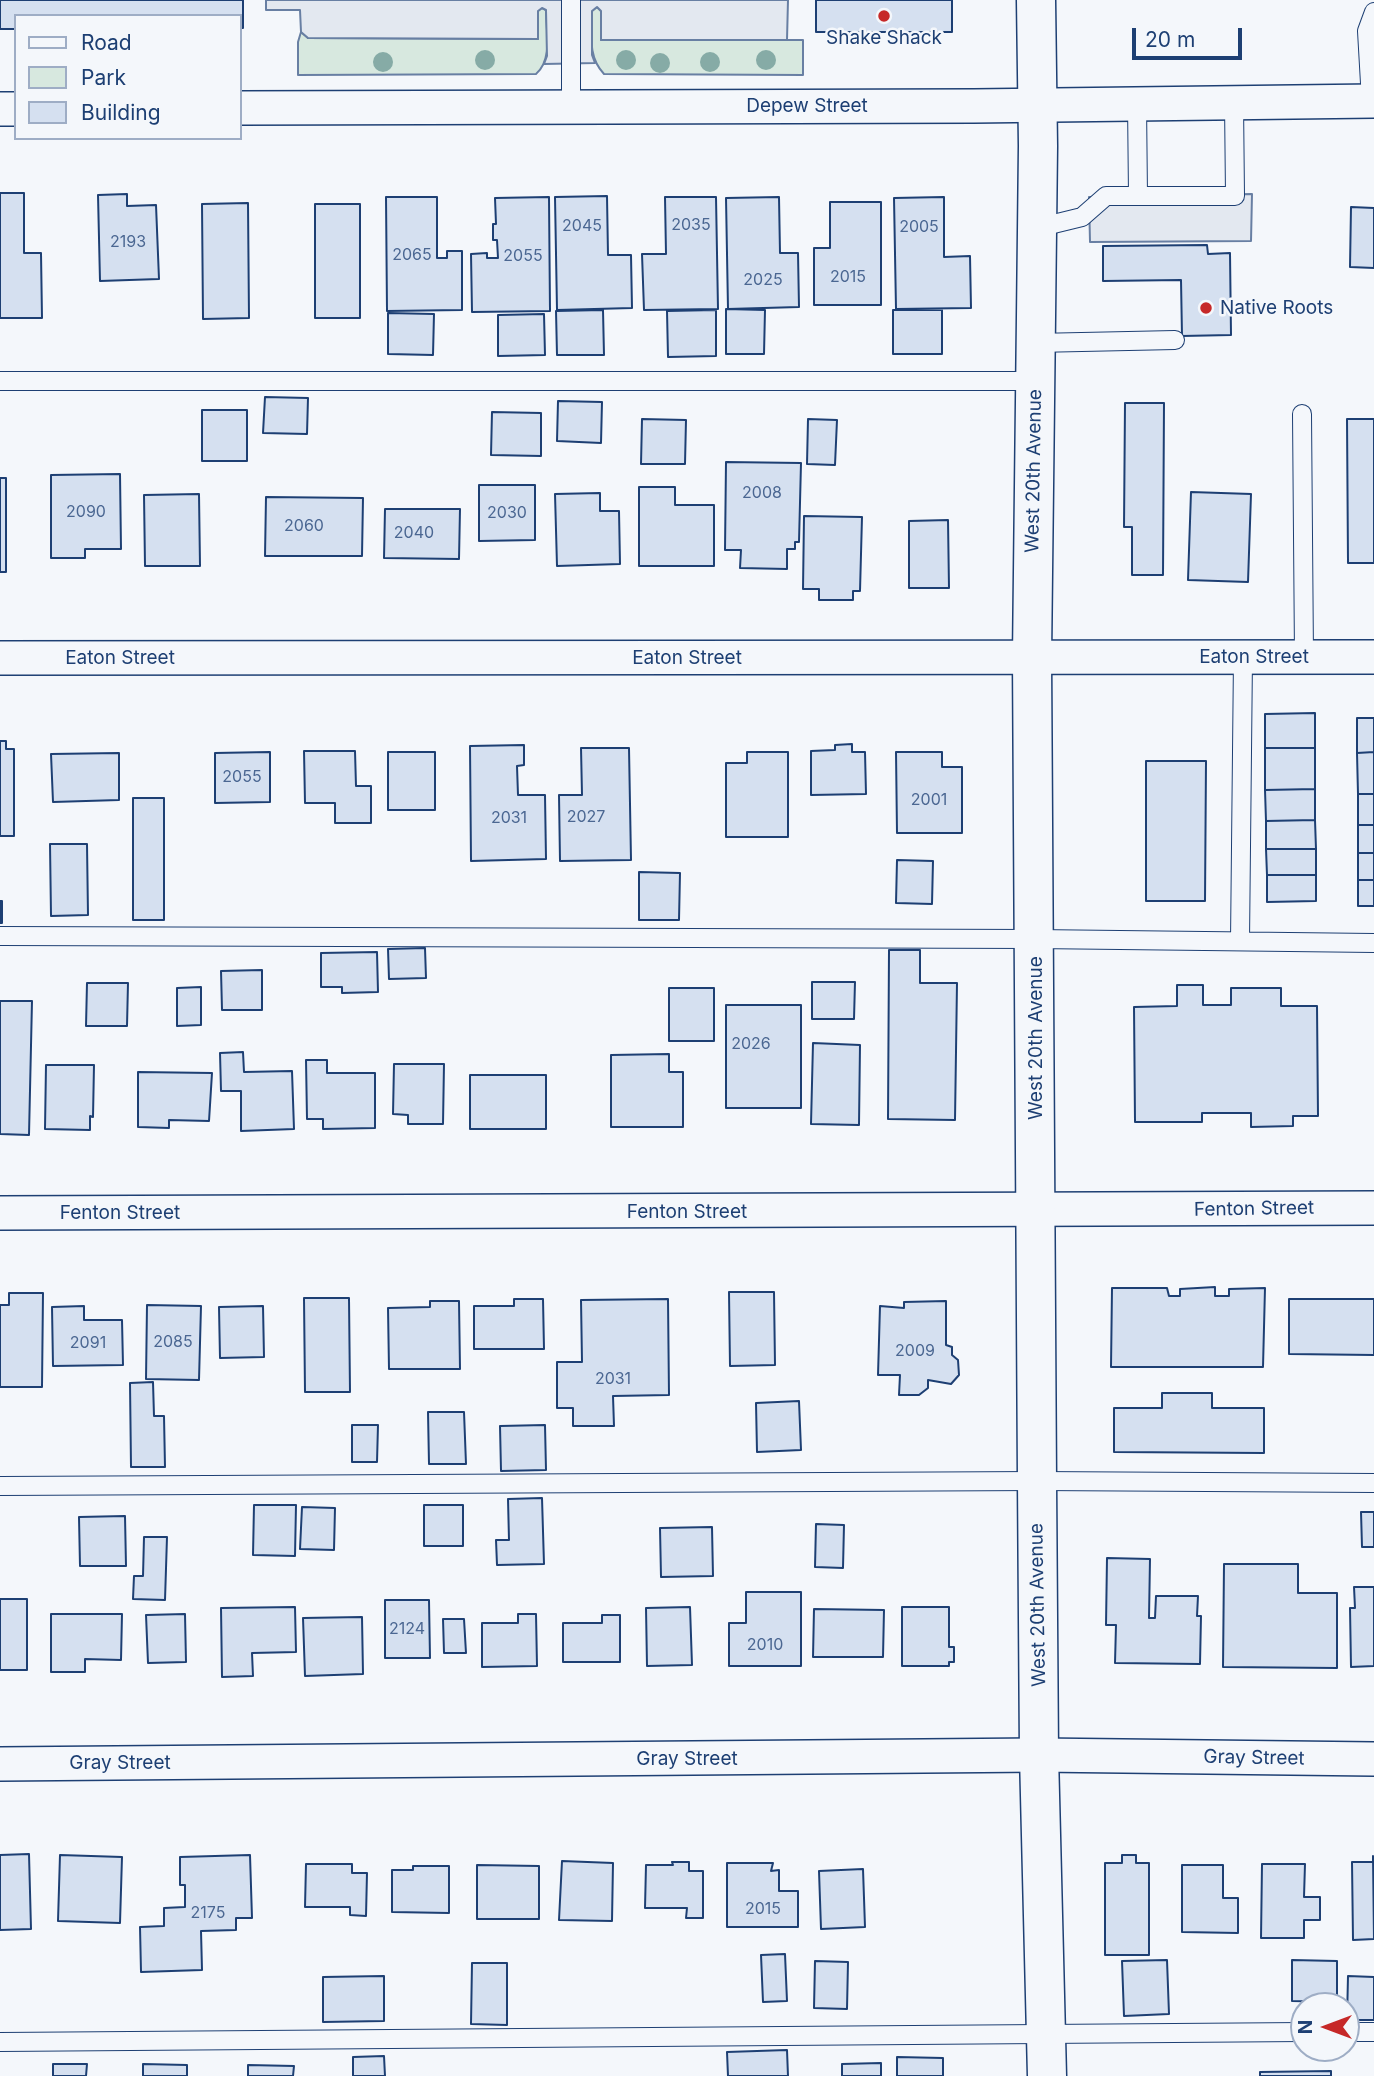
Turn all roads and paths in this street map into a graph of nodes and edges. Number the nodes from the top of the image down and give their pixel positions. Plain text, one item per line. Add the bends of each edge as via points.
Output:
1 (571, 0) edge
2 (1036, 0) edge
3 (1374, 12) edge
4 (1372, 101) edge
5 (1234, 102) junction
6 (1137, 103) junction
7 (1038, 104) junction
8 (572, 107) junction
9 (242, 108) edge
10 (1138, 196) junction
11 (1037, 228) junction
12 (1175, 340) dead end
13 (1035, 342) junction
14 (0, 381) edge
15 (1035, 381) junction
16 (1302, 414) dead end
17 (1032, 657) junction
18 (1243, 657) junction
19 (1304, 657) junction
20 (1374, 657) edge
21 (0, 658) edge
22 (0, 936) edge
23 (1035, 939) junction
24 (1240, 941) junction
25 (1374, 943) edge
26 (1374, 1208) edge
27 (1037, 1211) junction
28 (0, 1213) edge
29 (1037, 1481) junction
30 (1374, 1483) edge
31 (0, 1486) edge
32 (1039, 1755) junction
33 (1374, 1759) edge
34 (0, 1764) edge
35 (1290, 2032) edge
36 (1046, 2034) junction
37 (0, 2042) edge
38 (1047, 2076) edge

1 - 8 lane
2 - 7 street, West 20th Avenue
3 - 4 lane via 1367,30
4 - 5 street, Depew Street
5 - 6 street, Depew Street
5 - 10 lane via 1235,196
6 - 7 street, Depew Street
6 - 10 lane
7 - 8 street, Depew Street
7 - 11 street, West 20th Avenue
8 - 9 street, Depew Street
10 - 11 lane via 1106,196 1082,217
11 - 13 street, West 20th Avenue
12 - 13 lane
13 - 15 street, West 20th Avenue
14 - 15 lane
15 - 17 street, West 20th Avenue
16 - 19 lane
17 - 18 street, Eaton Street
17 - 21 street, Eaton Street
17 - 23 street, West 20th Avenue
18 - 19 street, Eaton Street
18 - 24 lane
19 - 20 street, Eaton Street
22 - 23 lane
23 - 24 lane
23 - 27 street, West 20th Avenue
24 - 25 lane
26 - 27 street, Fenton Street
27 - 28 street, Fenton Street
27 - 29 street, West 20th Avenue
29 - 30 lane
29 - 31 lane
29 - 32 street, West 20th Avenue
32 - 33 street, Gray Street
32 - 34 street, Gray Street
32 - 36 street, West 20th Avenue
35 - 36 lane
36 - 37 lane
36 - 38 street, West 20th Avenue

